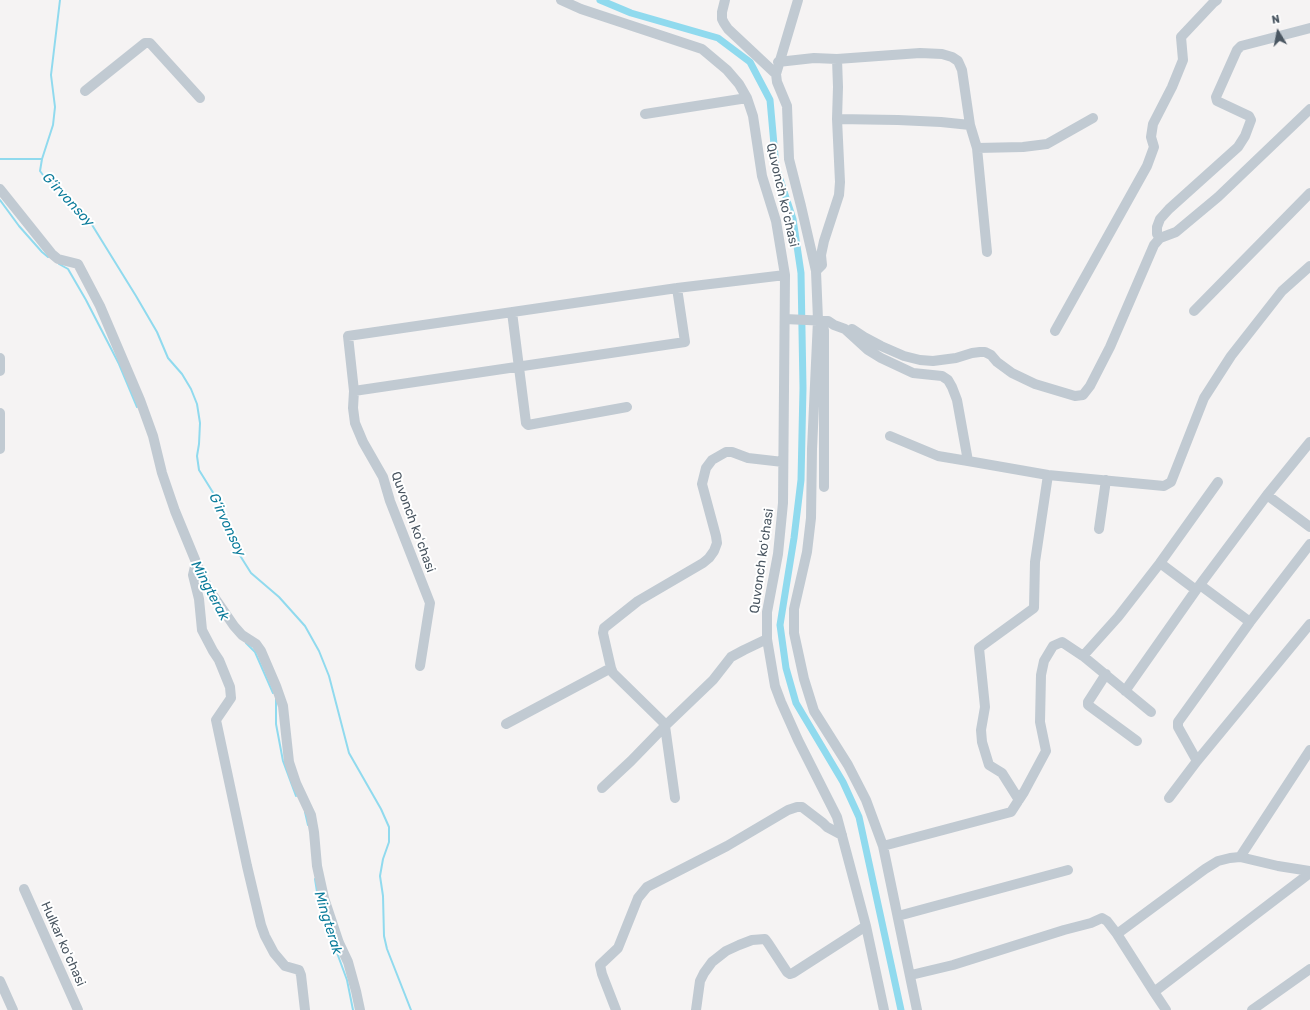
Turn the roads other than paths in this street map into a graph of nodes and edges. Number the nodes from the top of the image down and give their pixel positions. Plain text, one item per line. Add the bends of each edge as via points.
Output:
1 (561, 0) edge
2 (725, 0) edge
3 (798, 0) edge
4 (1217, 0) edge
5 (1310, 28) edge
6 (837, 59) junction
7 (778, 62) junction
8 (776, 74) junction
9 (85, 91) dead end
10 (200, 98) dead end
11 (747, 98) junction
12 (1310, 109) edge
13 (644, 114) dead end
14 (1092, 118) dead end
15 (837, 119) junction
16 (970, 125) junction
17 (977, 148) junction
18 (0, 189) edge
19 (1310, 193) edge
20 (1160, 238) junction
21 (988, 252) dead end
22 (1310, 266) edge
23 (816, 271) junction
24 (785, 275) junction
25 (677, 288) junction
26 (1194, 311) dead end
27 (512, 312) junction
28 (785, 319) junction
29 (823, 321) junction
30 (1055, 331) dead end
31 (0, 358) edge
32 (519, 367) junction
33 (0, 371) edge
34 (354, 392) junction
35 (627, 408) dead end
36 (0, 413) edge
37 (890, 436) dead end
38 (1310, 442) edge
39 (0, 449) edge
40 (968, 461) junction
41 (783, 462) junction
42 (1048, 475) junction
43 (1106, 480) junction
44 (1218, 482) dead end
45 (824, 487) dead end
46 (1267, 496) junction
47 (1310, 528) edge
48 (1099, 529) dead end
49 (1310, 544) edge
50 (196, 562) junction
51 (1160, 563) junction
52 (1198, 588) junction
53 (1250, 622) junction
54 (1310, 624) edge
55 (767, 639) junction
56 (1083, 656) junction
57 (420, 666) dead end
58 (611, 668) junction
59 (1106, 674) junction
60 (1125, 691) junction
61 (1151, 712) dead end
62 (506, 724) dead end
63 (665, 726) junction
64 (1137, 741) dead end
65 (1310, 750) edge
66 (1198, 761) junction
67 (602, 788) dead end
68 (675, 798) dead end
69 (1169, 798) dead end
70 (1019, 800) junction
71 (842, 835) junction
72 (883, 846) junction
73 (1240, 857) junction
74 (1068, 870) dead end
75 (1310, 872) edge
76 (24, 889) dead end
77 (898, 916) junction
78 (866, 926) junction
79 (1117, 934) junction
80 (1310, 969) edge
81 (911, 975) junction
82 (0, 982) edge
83 (1154, 992) junction
84 (13, 1010) edge
85 (78, 1010) edge
86 (305, 1010) edge
87 (360, 1010) edge
88 (616, 1010) edge
89 (696, 1010) edge
90 (884, 1010) edge
91 (917, 1010) edge
92 (1166, 1010) edge
93 (1252, 1010) edge

1 - 11 street, Quvonch koʻchasi via 702,49 727,70
2 - 8 street via 722,19 728,29
3 - 7 street
4 - 30 street via 1181,37 1183,60 1153,124 1151,137 1154,147 1146,166
5 - 20 street via 1241,46 1237,50 1216,97 1217,101 1249,116 1251,120 1246,136 1238,147 1160,219 1157,234
6 - 7 street via 814,58
6 - 15 street
6 - 16 street via 920,53 952,57 962,70
7 - 8 street
8 - 23 street via 787,106 788,159
9 - 10 street via 145,44 150,44
11 - 13 street
11 - 24 street, Quvonch koʻchasi via 753,116 762,176 778,232
12 - 20 street via 1218,197 1176,232
14 - 17 street via 1047,144 1023,148
15 - 16 street
15 - 23 street via 839,195 824,241 822,265
16 - 17 street
17 - 21 street
18 - 50 street via 52,254 58,259 78,264 100,306 140,400 175,511
19 - 26 street
20 - 29 street via 1154,245 1110,347 1090,386 1082,395 1075,396 1035,384 1012,373 985,352 934,361 920,360 881,346 836,321
22 - 43 street via 1282,291 1231,356 1204,398 1171,482 1164,486
23 - 29 street
24 - 25 street, Quvonch koʻchasi
24 - 28 street, Quvonch koʻchasi
25 - 27 street, Quvonch koʻchasi
25 - 32 street via 685,342
27 - 32 street
27 - 34 street, Quvonch koʻchasi via 348,336
28 - 29 street
28 - 41 street, Quvonch koʻchasi
29 - 40 street via 845,329 868,350 898,366 913,372 942,376 948,380 957,400
29 - 45 street
29 - 72 street via 812,449 811,518 807,552 794,609 794,632 814,711 848,765 866,800
31 - 33 street
32 - 34 street
32 - 35 street via 528,425
34 - 57 street, Quvonch koʻchasi via 352,408 355,423 384,477 390,501 430,603
36 - 39 street
37 - 40 street via 938,456
38 - 46 street
40 - 42 street
41 - 55 street, Quvonch koʻchasi via 783,503 778,554 767,612
41 - 58 street via 748,458 732,452 726,452 712,460 706,468 702,484 716,536 714,551 703,563 638,600 604,628 602,633
42 - 43 street
42 - 70 street via 1035,562 1034,608 979,648 985,707 981,730 982,742 989,765 1002,773
43 - 48 street
44 - 51 street
46 - 47 street
46 - 52 street
49 - 53 street
50 - 86 street via 193,575 199,599 202,630 220,660 230,686 231,698 216,720 261,925 278,957 286,966 299,970
50 - 87 street via 208,588 230,621 261,651 276,686 283,706 289,762 311,815 324,898 348,962
51 - 52 street
51 - 56 street via 1118,617
52 - 53 street
52 - 60 street
53 - 66 street via 1178,722
54 - 66 street
55 - 63 street via 731,657 713,680
55 - 71 street, Quvonch koʻchasi via 775,686 781,702 837,817
56 - 59 street
56 - 70 street via 1062,642 1053,646 1044,661 1041,675 1040,722 1046,751
58 - 62 street
58 - 63 street via 618,679
59 - 60 street
59 - 64 street via 1088,704
60 - 61 street
63 - 67 street
63 - 68 street
65 - 73 street
66 - 69 street
70 - 72 street via 1011,812
71 - 78 street, Quvonch koʻchasi
71 - 88 street via 827,827 802,807 797,807 647,887 638,898 618,948 600,965
72 - 77 street
73 - 75 street
73 - 79 street via 1218,861
74 - 77 street
75 - 83 street
76 - 85 street, Hulkar koʻchasi
77 - 81 street
78 - 89 street via 790,974 764,939 752,940 726,951 712,962 704,973 700,981
78 - 90 street, Quvonch koʻchasi
79 - 81 street via 1102,918 953,965
79 - 83 street
80 - 93 street
81 - 91 street
82 - 84 street
83 - 92 street

